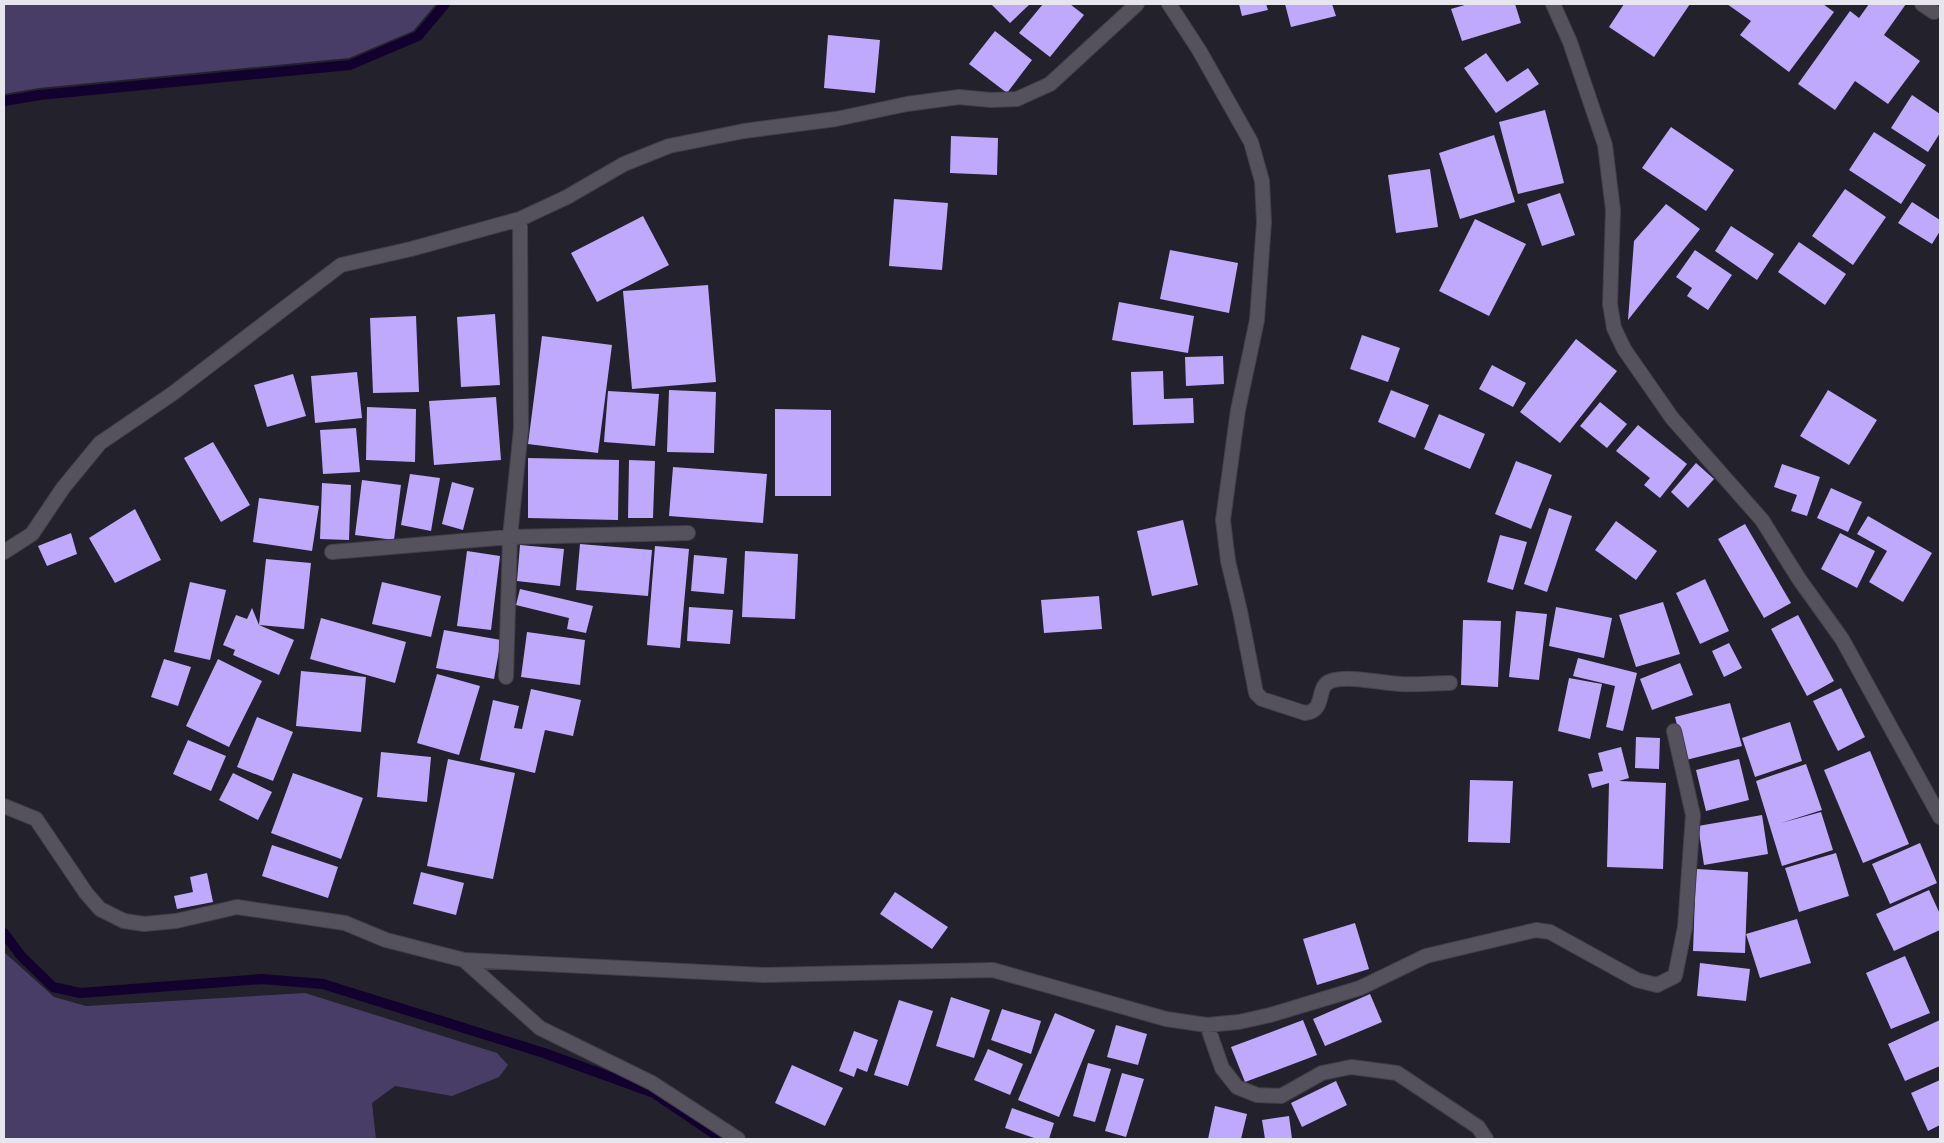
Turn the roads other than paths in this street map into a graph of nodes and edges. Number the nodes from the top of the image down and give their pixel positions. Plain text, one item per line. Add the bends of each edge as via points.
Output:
1 (1137, 4) edge
2 (1169, 4) edge
3 (1553, 4) edge
4 (1922, 4) edge
5 (1934, 12) dead end
6 (520, 220) junction
7 (688, 533) dead end
8 (510, 537) junction
9 (4, 552) edge
10 (332, 552) dead end
11 (506, 678) dead end
12 (1450, 683) dead end
13 (1674, 731) dead end
14 (4, 806) edge
15 (1940, 817) edge
16 (464, 960) junction
17 (1208, 1025) junction
18 (738, 1139) edge
19 (1486, 1139) edge

1 - 6 street via 1050,84 1017,98 959,97 907,104 669,146 624,164
2 - 12 street via 1251,142 1262,181 1264,222 1257,320 1238,410 1223,520 1228,561 1256,693 1270,702 1311,713 1318,707 1324,686 1330,681
3 - 15 street via 1570,42 1605,145 1613,210 1610,304 1614,328 1624,349 1672,418 1762,520 1842,639
4 - 5 street
6 - 8 street via 521,429
6 - 9 street via 341,265 172,394 100,443 63,488 32,534
7 - 8 street
8 - 10 street
8 - 11 street
13 - 17 street via 1694,814 1685,927 1675,976 1657,984 1636,980 1550,932 1536,930 1426,956 1360,988 1270,1015
14 - 16 street via 36,820 86,893 100,909 124,921 144,924 176,921 237,907 345,923 386,940
16 - 17 street via 764,975 993,970 1166,1019
16 - 18 street via 540,1028 652,1083
17 - 19 street via 1222,1068 1236,1088 1257,1095 1281,1096 1322,1073 1351,1068 1397,1073 1478,1126

